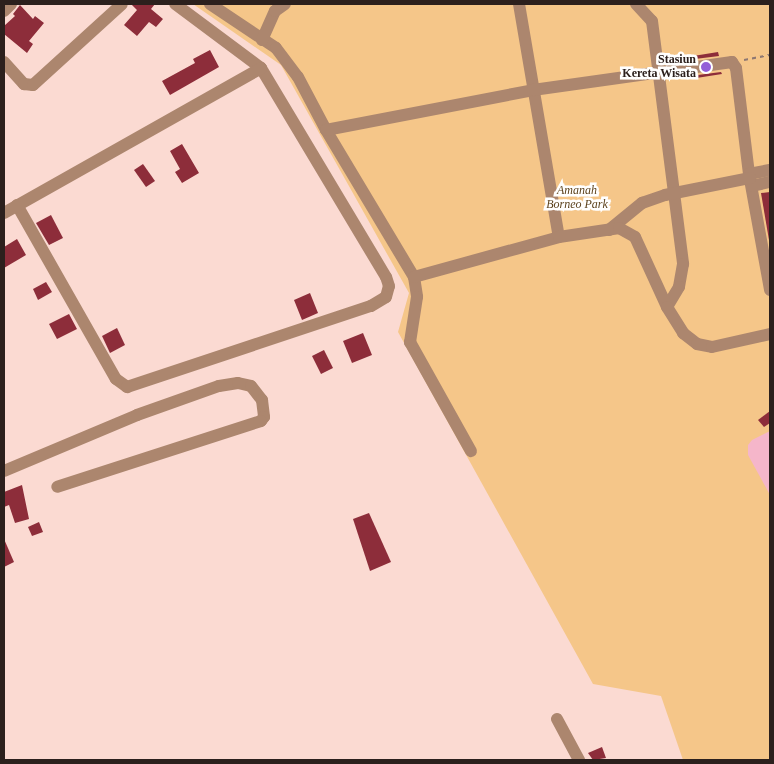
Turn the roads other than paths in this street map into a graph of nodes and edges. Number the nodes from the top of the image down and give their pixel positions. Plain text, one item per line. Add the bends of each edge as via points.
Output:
1 (11, 4) edge
2 (122, 4) edge
3 (175, 4) edge
4 (210, 4) edge
5 (285, 4) edge
6 (519, 4) edge
7 (636, 4) edge
8 (4, 10) edge
9 (262, 40) junction
10 (4, 62) edge
11 (261, 68) junction
12 (660, 73) junction
13 (533, 90) junction
14 (326, 130) junction
15 (770, 170) edge
16 (751, 179) junction
17 (770, 182) edge
18 (675, 193) junction
19 (17, 205) junction
20 (4, 213) edge
21 (609, 230) junction
22 (559, 237) junction
23 (414, 277) junction
24 (770, 290) edge
25 (667, 307) junction
26 (770, 334) edge
27 (471, 451) dead end
28 (4, 471) edge
29 (57, 487) dead end
30 (558, 719) dead end
31 (579, 760) edge

1 - 8 street
2 - 10 street via 33,84 24,84
3 - 11 street
4 - 9 street
5 - 9 street via 275,11
6 - 13 street
7 - 12 street via 652,22
9 - 14 street via 286,59
11 - 19 street
11 - 19 street via 386,277 388,292 382,301 127,387 116,379
12 - 13 street
12 - 16 street via 732,62 736,68
12 - 18 street
13 - 14 street
13 - 22 street
14 - 23 street
15 - 16 street
16 - 17 street
16 - 18 street
16 - 24 street
18 - 21 street via 642,203
18 - 25 street via 683,264 679,287
19 - 20 street
21 - 22 street
21 - 25 street via 619,228 635,237
22 - 23 street
23 - 27 street via 417,297 410,336 412,347
25 - 26 street via 683,332 697,344 712,347
28 - 29 street via 219,386 238,383 250,386 262,400 264,417 260,421
30 - 31 street

